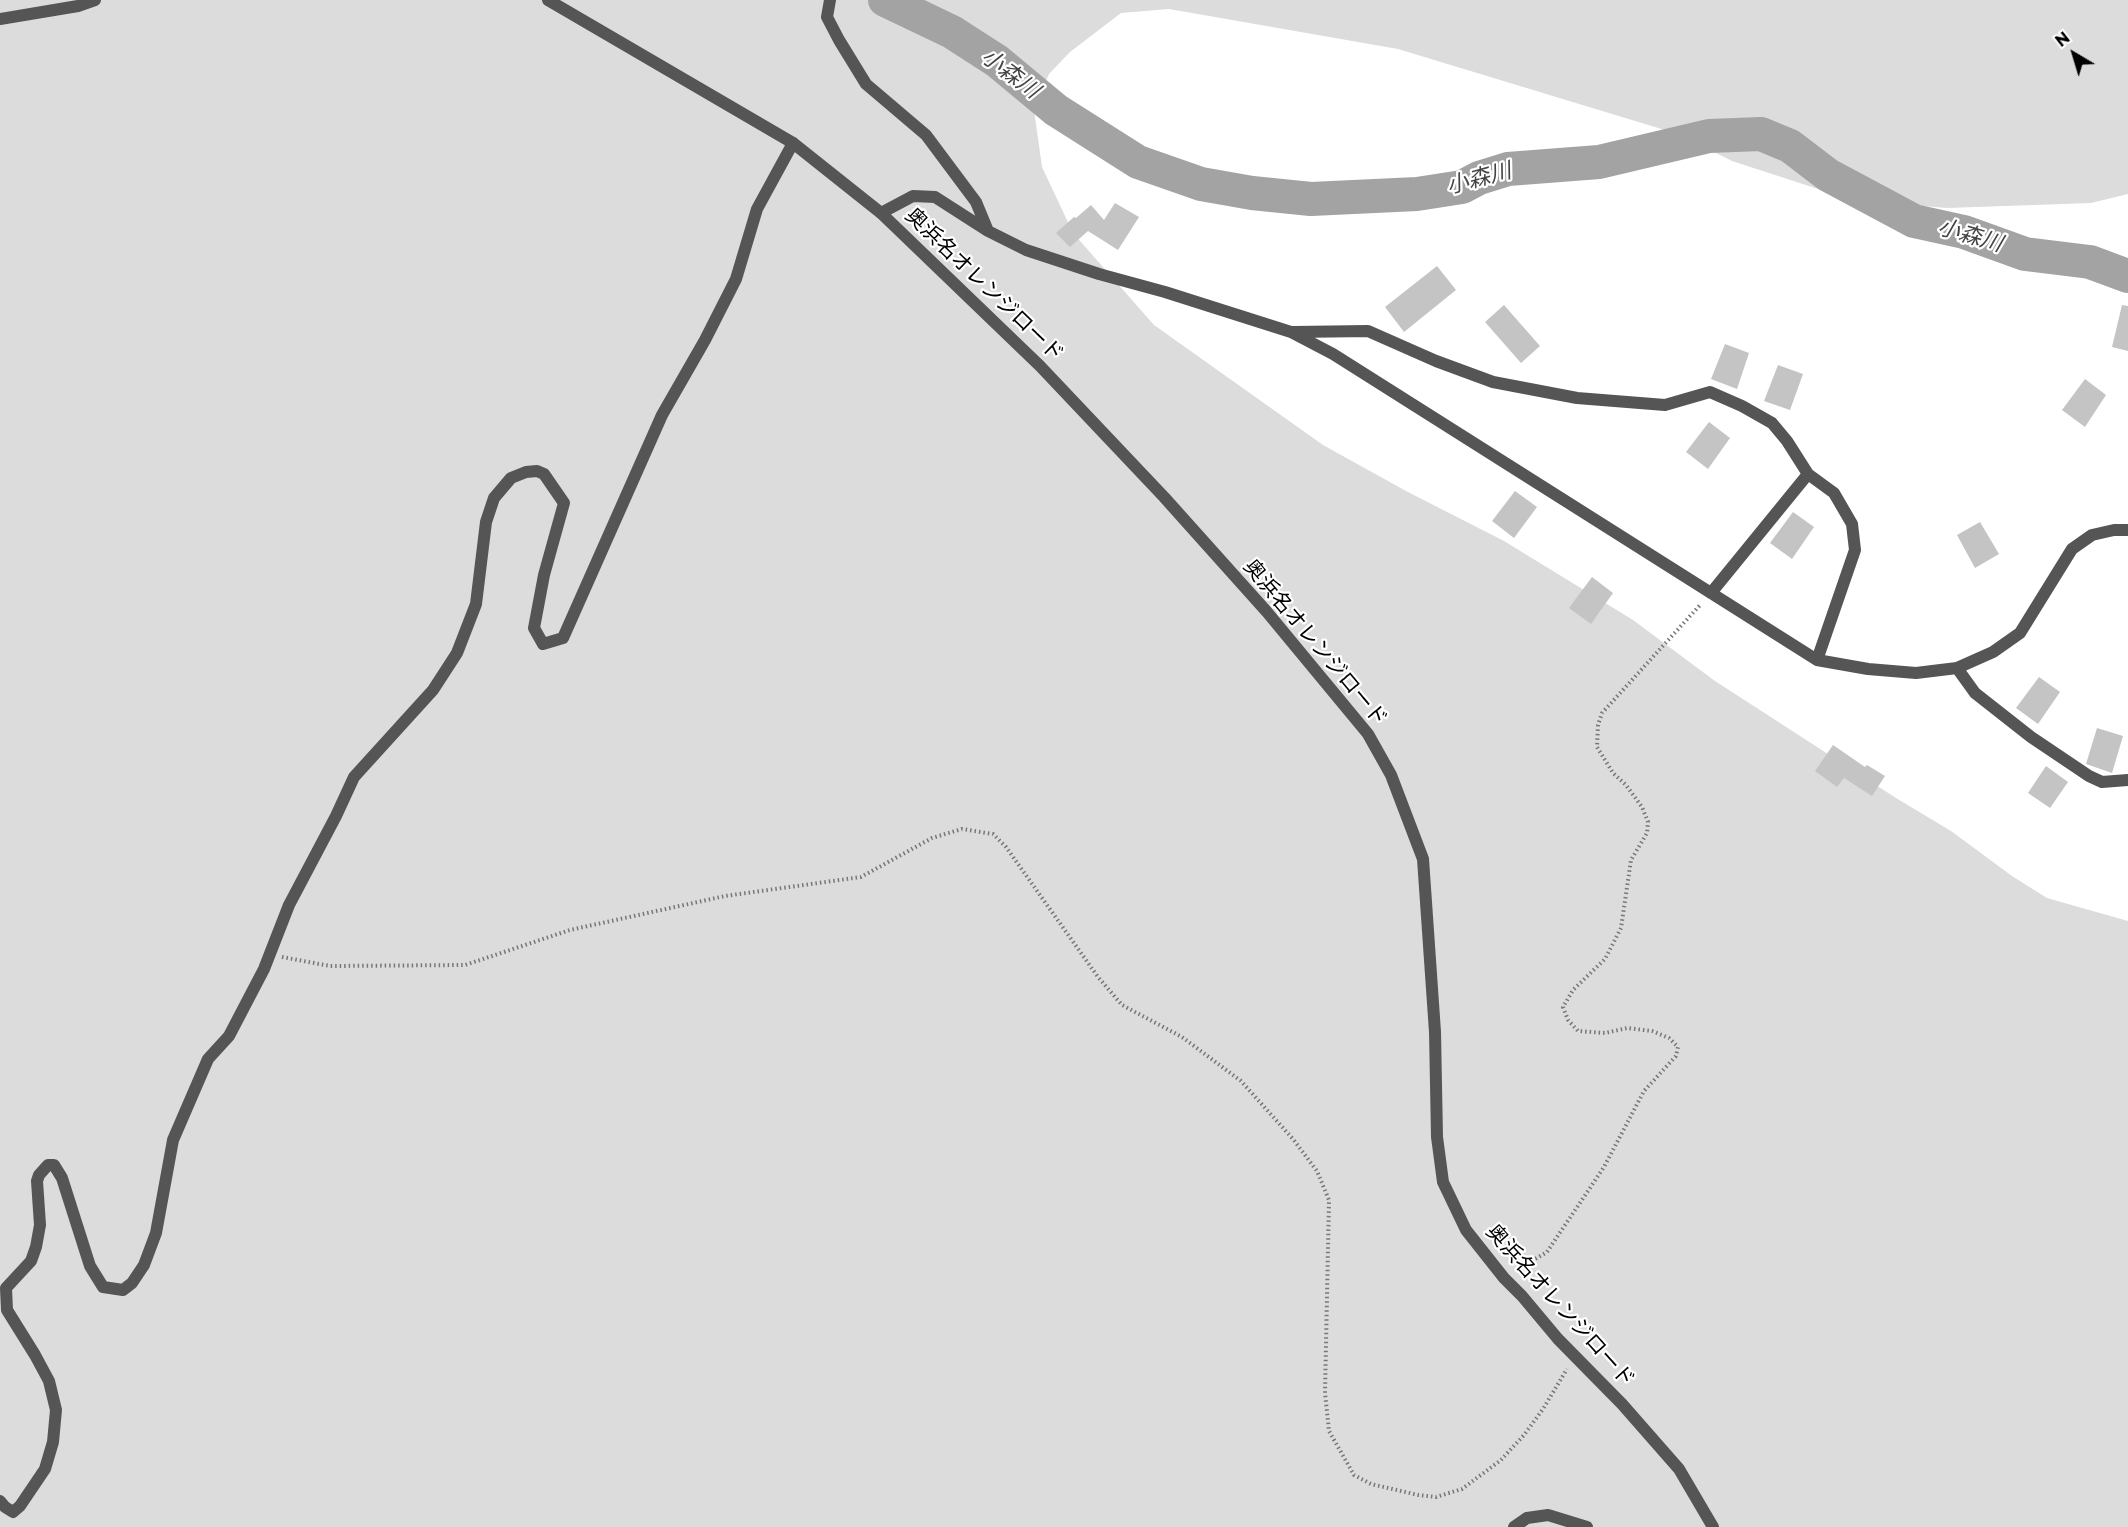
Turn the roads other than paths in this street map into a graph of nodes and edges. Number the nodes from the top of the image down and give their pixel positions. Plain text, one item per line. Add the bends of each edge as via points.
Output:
1 (95, 0) edge
2 (548, 0) edge
3 (830, 0) edge
4 (0, 19) edge
5 (793, 144) junction
6 (881, 213) junction
7 (988, 231) junction
8 (1291, 332) junction
9 (1808, 474) junction
10 (2128, 530) edge
11 (1712, 593) junction
12 (1817, 660) junction
13 (1957, 668) junction
14 (2128, 780) edge
15 (0, 1501) edge
16 (1514, 1527) edge
17 (1587, 1527) edge
18 (1713, 1527) edge

1 - 4 street
2 - 5 street, 奥浜名オレンジロード
3 - 7 street via 827,17 866,84 926,135 970,193
5 - 6 street, 奥浜名オレンジロード
5 - 15 street via 757,209 736,279 662,415 563,638 543,645 534,628 564,502 544,474 537,471 511,478 494,498 486,522 476,604 457,653 433,690 354,777 229,1036 208,1059 173,1140 156,1233 144,1265 132,1283 123,1290 104,1287 90,1266 62,1178 54,1165 48,1165 39,1175 40,1225 36,1247 31,1262 6,1288 8,1310 49,1381 56,1410 53,1442 45,1469 20,1506 12,1512
6 - 7 street via 913,196 935,197
6 - 18 street, 奥浜名オレンジロード via 1040,366 1164,497 1368,734 1391,775 1423,859 1435,1032 1437,1137 1443,1182 1466,1230 1504,1278 1679,1469
7 - 8 street via 1026,250
8 - 9 street via 1368,331 1493,382 1577,398 1665,405 1710,392 1772,423
8 - 11 street via 1333,354
9 - 11 street
9 - 12 street via 1834,493 1844,507 1852,524 1855,550
10 - 13 street via 2092,536 2072,549 2020,633 1993,652
11 - 12 street
12 - 13 street via 1916,673
13 - 14 street via 1975,693 2089,776 2102,782
16 - 17 street via 1527,1518 1548,1515

